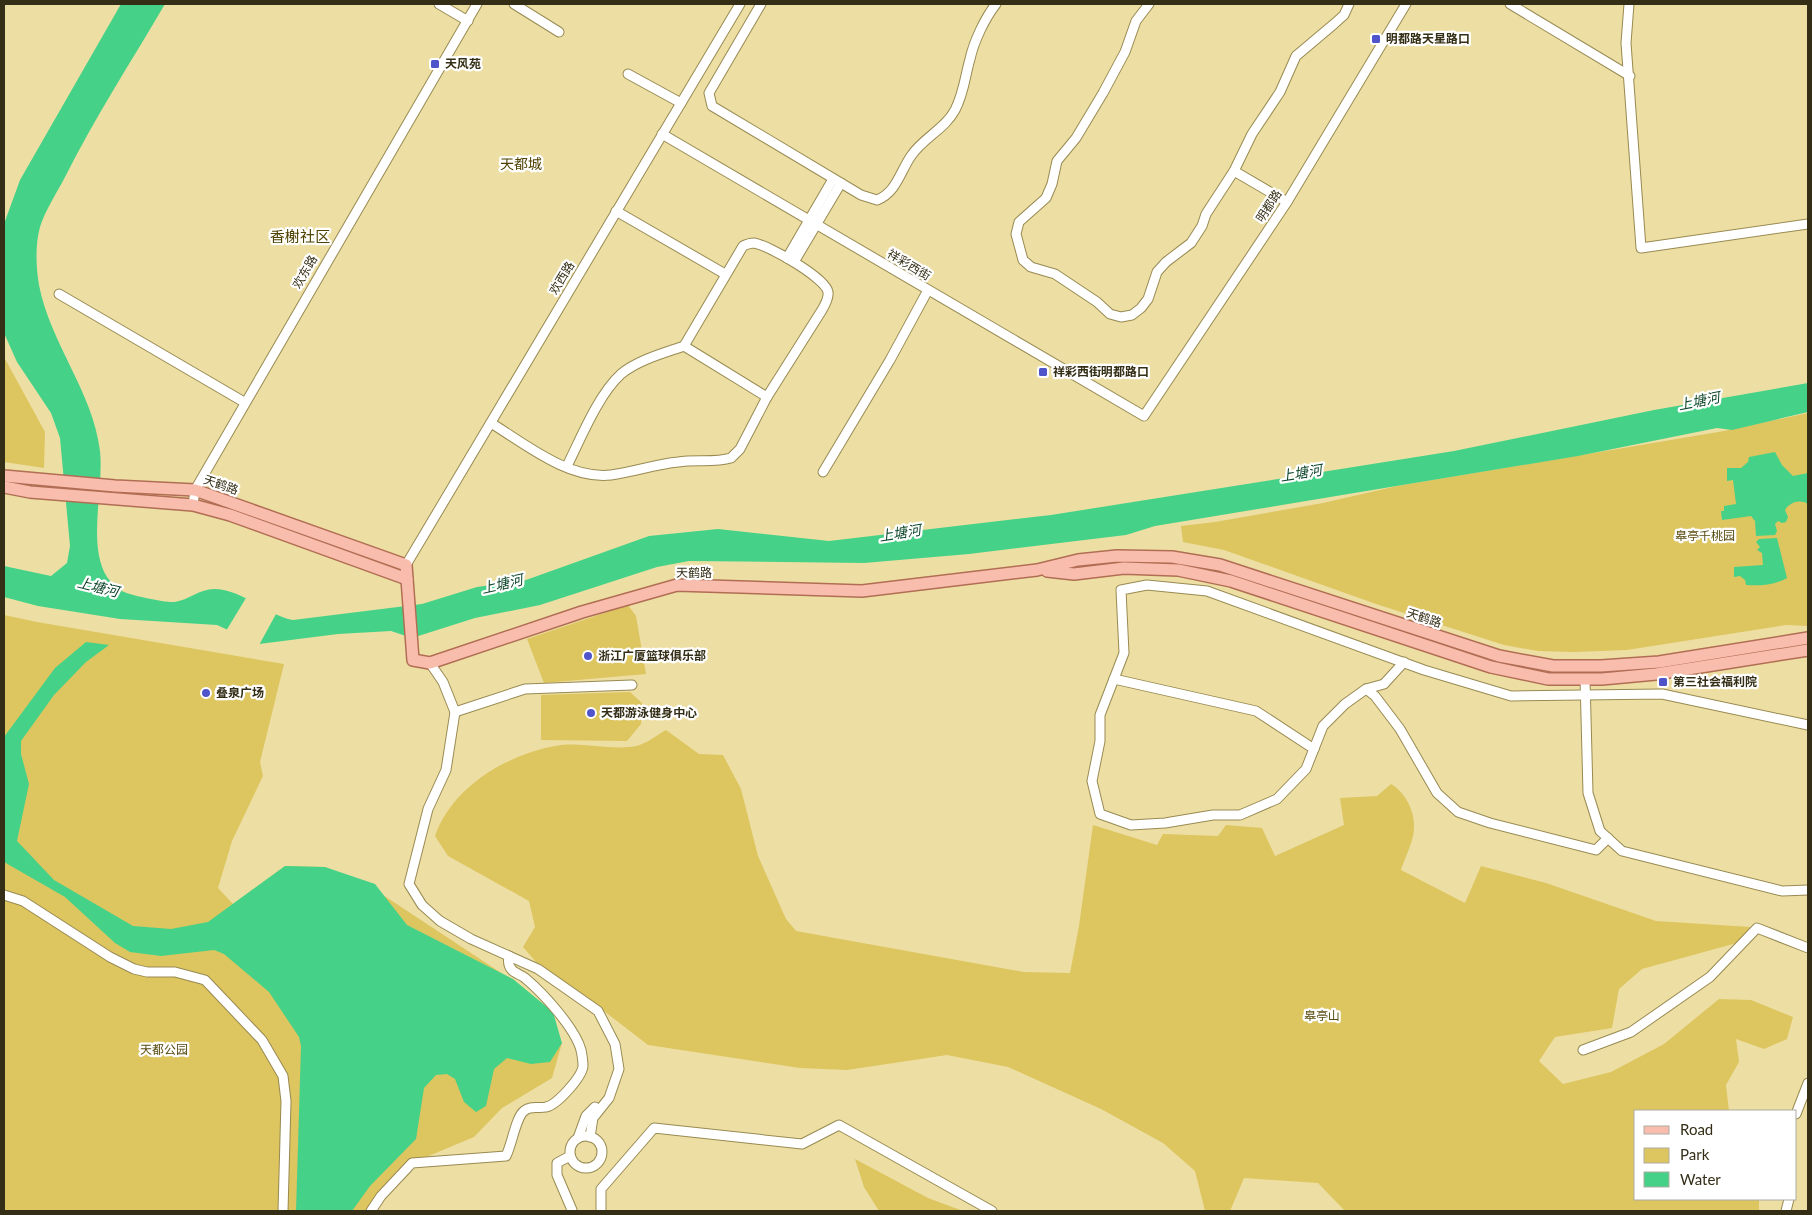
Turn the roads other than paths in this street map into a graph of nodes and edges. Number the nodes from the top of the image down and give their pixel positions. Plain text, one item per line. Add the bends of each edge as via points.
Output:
1 (439, 4) edge
2 (478, 4) edge
3 (514, 4) edge
4 (740, 4) edge
5 (761, 4) edge
6 (996, 4) edge
7 (1150, 4) edge
8 (1349, 4) edge
9 (1406, 4) edge
10 (1510, 4) edge
11 (1629, 4) edge
12 (468, 21) junction
13 (559, 32) dead end
14 (628, 74) dead end
15 (1630, 76) junction
16 (681, 103) junction
17 (662, 134) junction
18 (1234, 171) junction
19 (837, 181) junction
20 (1286, 202) junction
21 (616, 211) junction
22 (813, 222) junction
23 (1808, 224) edge
24 (790, 260) junction
25 (725, 274) junction
26 (928, 290) junction
27 (59, 294) dead end
28 (684, 346) junction
29 (767, 397) junction
30 (244, 402) junction
31 (1144, 416) joint
32 (490, 423) junction
33 (566, 466) junction
34 (823, 472) dead end
35 (4, 476) edge
36 (4, 487) edge
37 (195, 490) junction
38 (115, 492) junction
39 (193, 505) junction
40 (406, 565) junction
41 (1038, 570) junction
42 (407, 579) junction
43 (1808, 638) edge
44 (1808, 650) edge
45 (1404, 662) junction
46 (430, 663) junction
47 (1114, 679) junction
48 (1585, 679) junction
49 (632, 685) dead end
50 (1366, 689) junction
51 (1585, 695) junction
52 (455, 712) junction
53 (1808, 725) edge
54 (1314, 749) junction
55 (1608, 838) junction
56 (1808, 890) edge
57 (4, 895) edge
58 (1808, 948) edge
59 (508, 956) junction
60 (1583, 1050) dead end
61 (620, 1069) junction
62 (1808, 1082) edge
63 (1797, 1111) edge
64 (590, 1137) junction
65 (578, 1138) junction
66 (570, 1156) junction
67 (572, 1210) edge
68 (283, 1211) edge
69 (370, 1211) edge
70 (601, 1211) edge
71 (992, 1211) edge

1 - 12 street
2 - 12 street, 欢东路
3 - 13 street
4 - 16 street, 欢西路
5 - 19 street via 709,93 709,100 716,110
6 - 19 street via 970,56 964,88 954,112 913,153 893,190 884,197 870,199
7 - 18 street via 1136,21 1125,52 1103,93 1076,138 1057,161 1046,198 1019,222 1016,234 1024,260 1031,267 1055,274 1110,314 1120,317 1132,314 1148,299 1157,272 1191,243
8 - 18 street via 1344,15 1296,56 1280,92 1252,134
9 - 20 street, 明都路
10 - 15 street
11 - 15 street via 1626,43
12 - 30 street, 欢东路
14 - 16 street
15 - 23 street via 1641,248
16 - 17 street, 欢西路
17 - 21 street, 欢西路
17 - 22 street, 祥彩西街
18 - 20 street
19 - 22 street
20 - 31 street, 明都路
21 - 25 street
21 - 32 street, 欢西路
22 - 24 street
22 - 26 street, 祥彩西街
24 - 25 street via 749,243 739,250
24 - 29 street via 825,285 827,300
25 - 28 street
26 - 31 street, 祥彩西街
26 - 34 street
27 - 30 street
28 - 29 street
28 - 33 street via 660,354 622,374 605,394
29 - 33 street via 740,449 731,458 679,462 610,475 579,472
30 - 37 street, 欢东路
32 - 33 street
32 - 40 street, 欢西路
35 - 38 main road, 天鹤路
36 - 38 main road, 天鹤路 via 30,492
37 - 38 main road, 天鹤路
37 - 39 street, 欢东路
37 - 40 main road, 天鹤路
38 - 39 main road, 天鹤路
39 - 42 main road, 天鹤路 via 230,515
40 - 42 main road
41 - 43 main road, 天鹤路 via 1078,560 1118,556 1172,557 1220,565 1499,656 1553,666 1659,662
41 - 46 main road, 天鹤路 via 862,591 677,585 582,612
41 - 48 main road, 天鹤路 via 1074,574 1124,568 1178,570 1231,581 1491,667 1548,679
42 - 46 main road via 414,660
44 - 48 main road, 天鹤路 via 1656,674
45 - 47 street via 1207,591 1147,585 1121,590 1124,654
45 - 50 street via 1384,684
45 - 51 street via 1511,696
46 - 52 street via 443,682
47 - 54 street via 1256,711
47 - 54 street via 1100,715 1100,741 1092,781 1100,814 1131,825 1240,815 1277,800 1306,769
48 - 51 street
49 - 52 street via 525,690
50 - 54 street via 1323,726
50 - 55 street via 1400,729 1437,792 1458,812 1596,850
51 - 53 street via 1662,694
51 - 55 street via 1588,793 1600,831
52 - 59 street via 446,770 428,809 409,884 422,905 440,921
55 - 56 street via 1622,851 1782,891
57 - 68 street via 23,901 98,950 134,969 176,972 205,980 262,1040 283,1076 286,1101
58 - 60 street via 1757,928 1710,977 1631,1032
59 - 61 street via 538,969 598,1011 616,1044
59 - 69 street via 511,970 545,997 581,1049 583,1066 579,1078 556,1103 523,1111 506,1156 412,1163
61 - 64 street via 609,1098 593,1118
61 - 65 street via 600,1102 586,1116
62 - 63 street
64 - 65 street
64 - 66 street via 597,1140 602,1150 596,1165 580,1167
65 - 66 street via 571,1146
66 - 67 street via 557,1163 557,1175
70 - 71 street via 601,1189 654,1128 802,1144 839,1125

